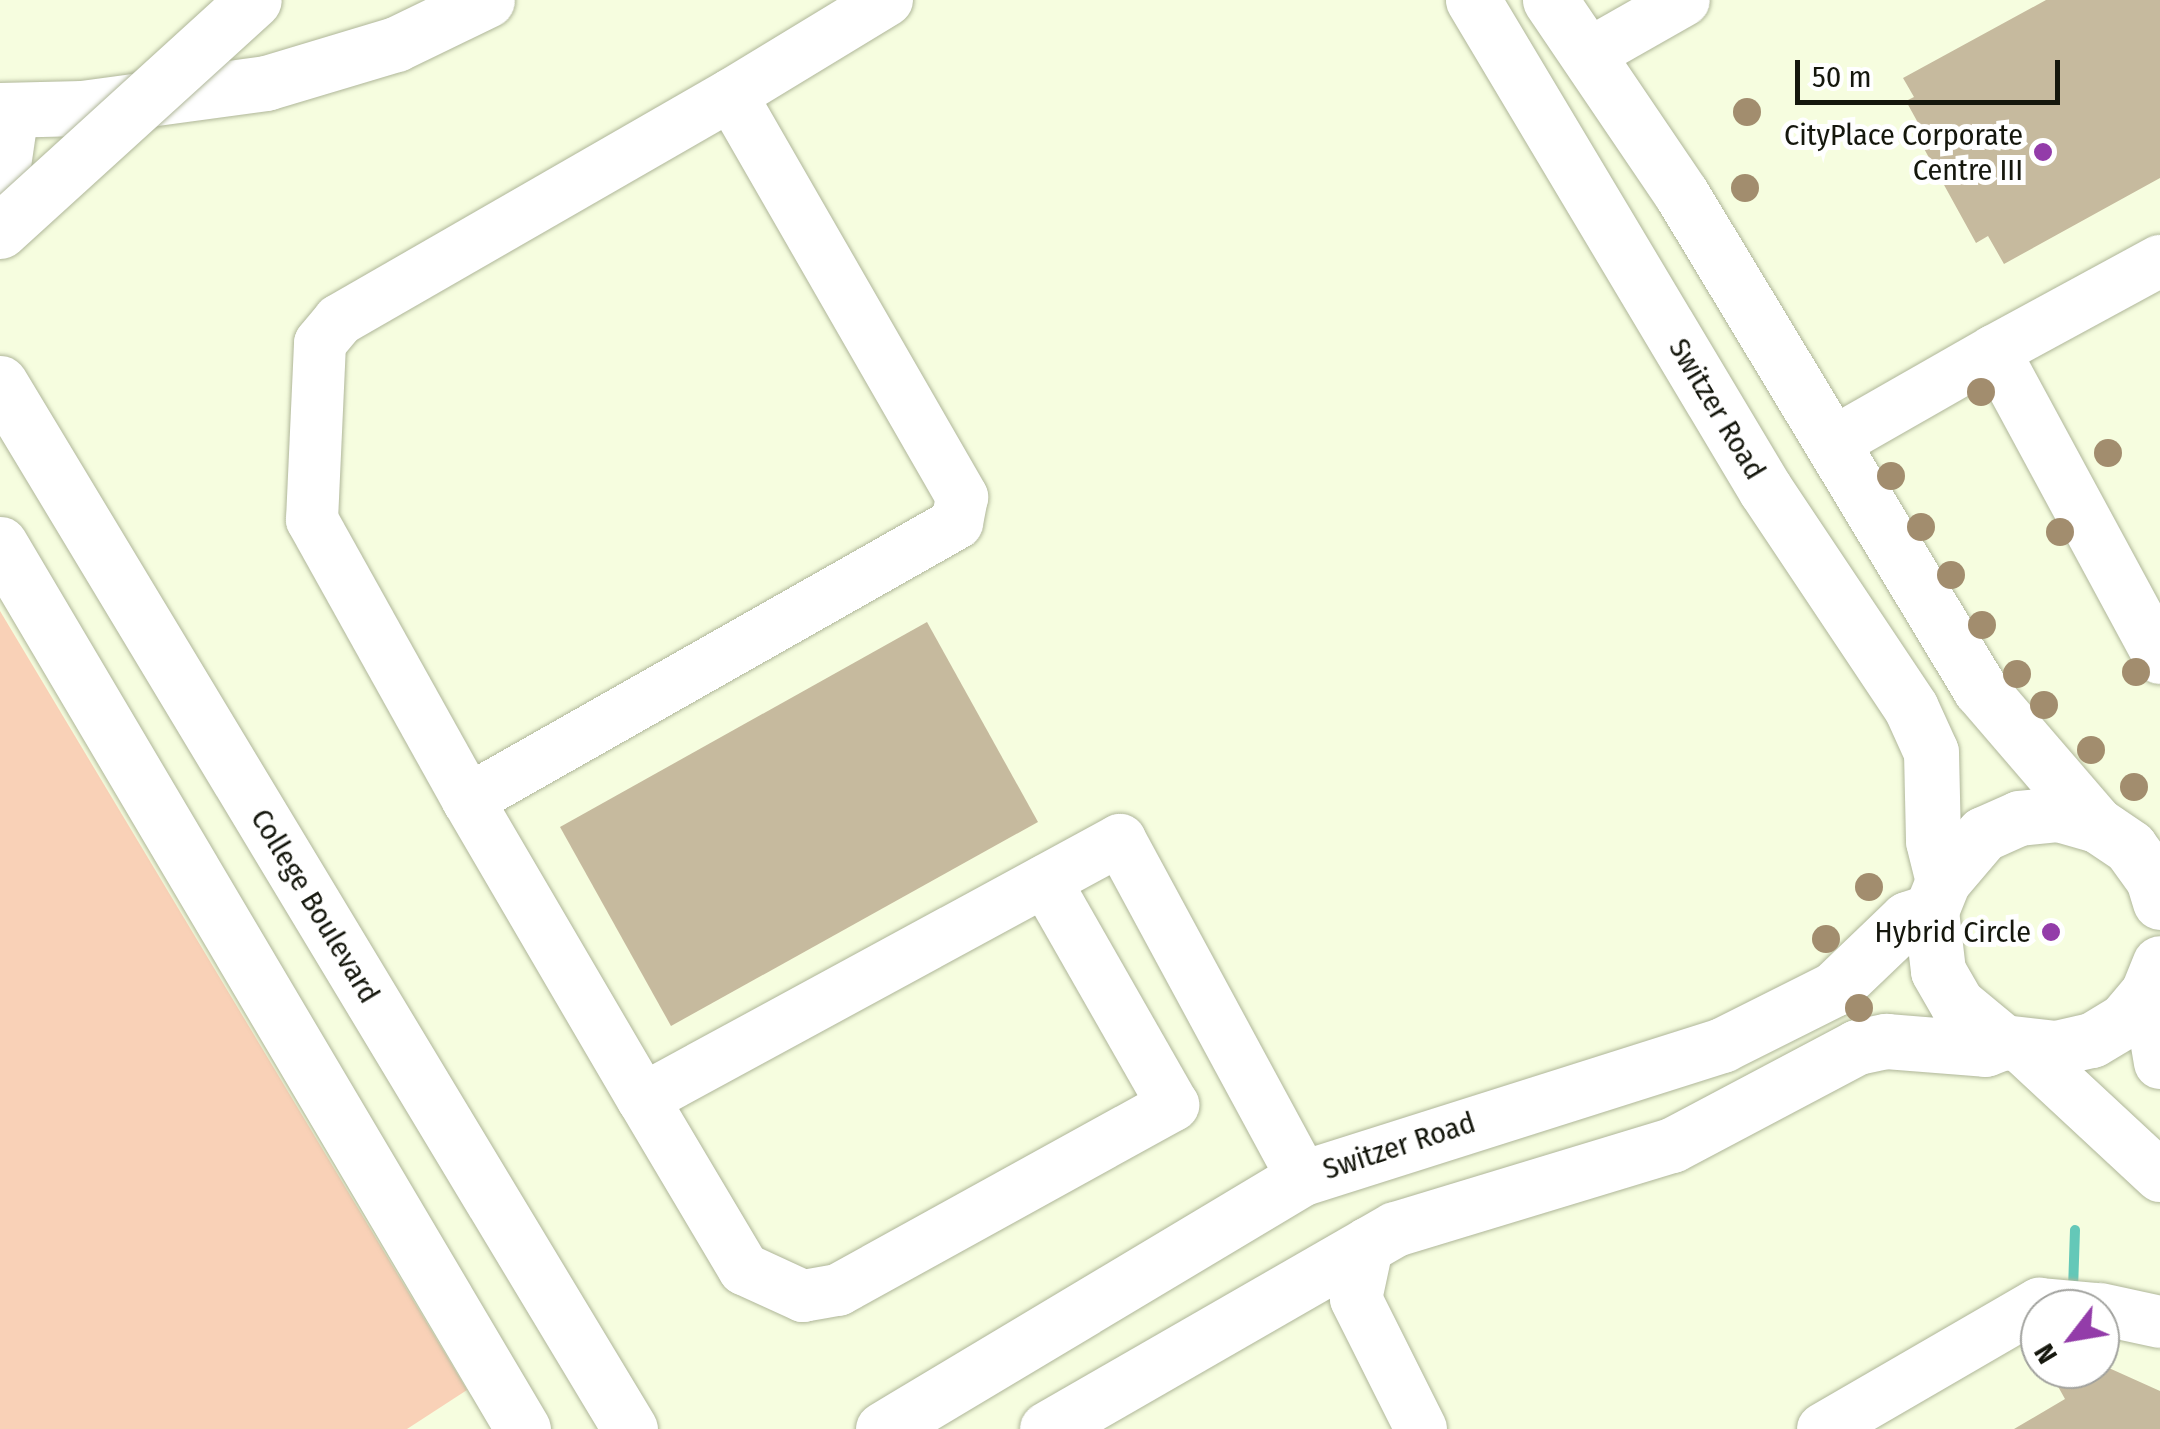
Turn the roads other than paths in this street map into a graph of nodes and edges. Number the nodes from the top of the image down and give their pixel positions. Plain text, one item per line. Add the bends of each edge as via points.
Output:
1 (254, 0) edge
2 (487, 0) edge
3 (888, 0) edge
4 (1473, 0) edge
5 (1550, 0) edge
6 (1684, 0) edge
7 (1589, 54) junction
8 (731, 96) junction
9 (6, 111) edge
10 (0, 186) edge
11 (0, 231) edge
12 (2160, 262) edge
13 (1994, 351) junction
14 (0, 383) edge
15 (1833, 444) junction
16 (1765, 489) junction
17 (0, 544) edge
18 (2160, 658) edge
19 (468, 800) junction
20 (2097, 825) junction
21 (1045, 881) junction
22 (1937, 896) junction
23 (2160, 902) edge
24 (2154, 978) edge
25 (2011, 1043) junction
26 (2160, 1063) edge
27 (643, 1099) junction
28 (1319, 1172) junction
29 (2160, 1176) edge
30 (1368, 1243) junction
31 (2120, 1314) edge
32 (2020, 1315) edge
33 (2160, 1322) edge
34 (523, 1429) edge
35 (630, 1429) edge
36 (882, 1429) edge
37 (1047, 1429) edge
38 (1421, 1429) edge
39 (1823, 1429) edge

1 - 11 main road, bridge
2 - 9 main road via 396,44 266,83 188,97
3 - 8 street
4 - 16 main road, Switzer Road
5 - 7 main road
6 - 7 street
7 - 15 main road
8 - 19 street via 339,320 320,342 312,520
8 - 19 street via 962,497 958,523
9 - 10 main road
12 - 13 street
13 - 15 street
13 - 18 street
14 - 35 main road, College Boulevard
15 - 16 main road
15 - 20 main road via 1980,689
16 - 22 main road, Switzer Road via 1918,723 1930,752
17 - 34 main road
19 - 27 street
20 - 22 main road via 2058,814 2019,818 1983,834
20 - 23 main road via 2130,848
21 - 27 street
21 - 27 street via 1173,1105 838,1290 803,1296 744,1269
21 - 28 street via 1120,840
22 - 25 main road via 1938,971 1957,1004
22 - 28 main road, Switzer Road via 1834,989 1722,1045
24 - 25 main road via 2124,1021 2092,1040 2056,1048
24 - 26 street
25 - 29 street
25 - 30 main road via 1985,1049 1886,1041 1858,1047 1672,1145 1395,1229
28 - 30 main road
28 - 36 main road, Switzer Road
30 - 37 main road
30 - 38 street via 1356,1299
31 - 33 street
32 - 39 street

